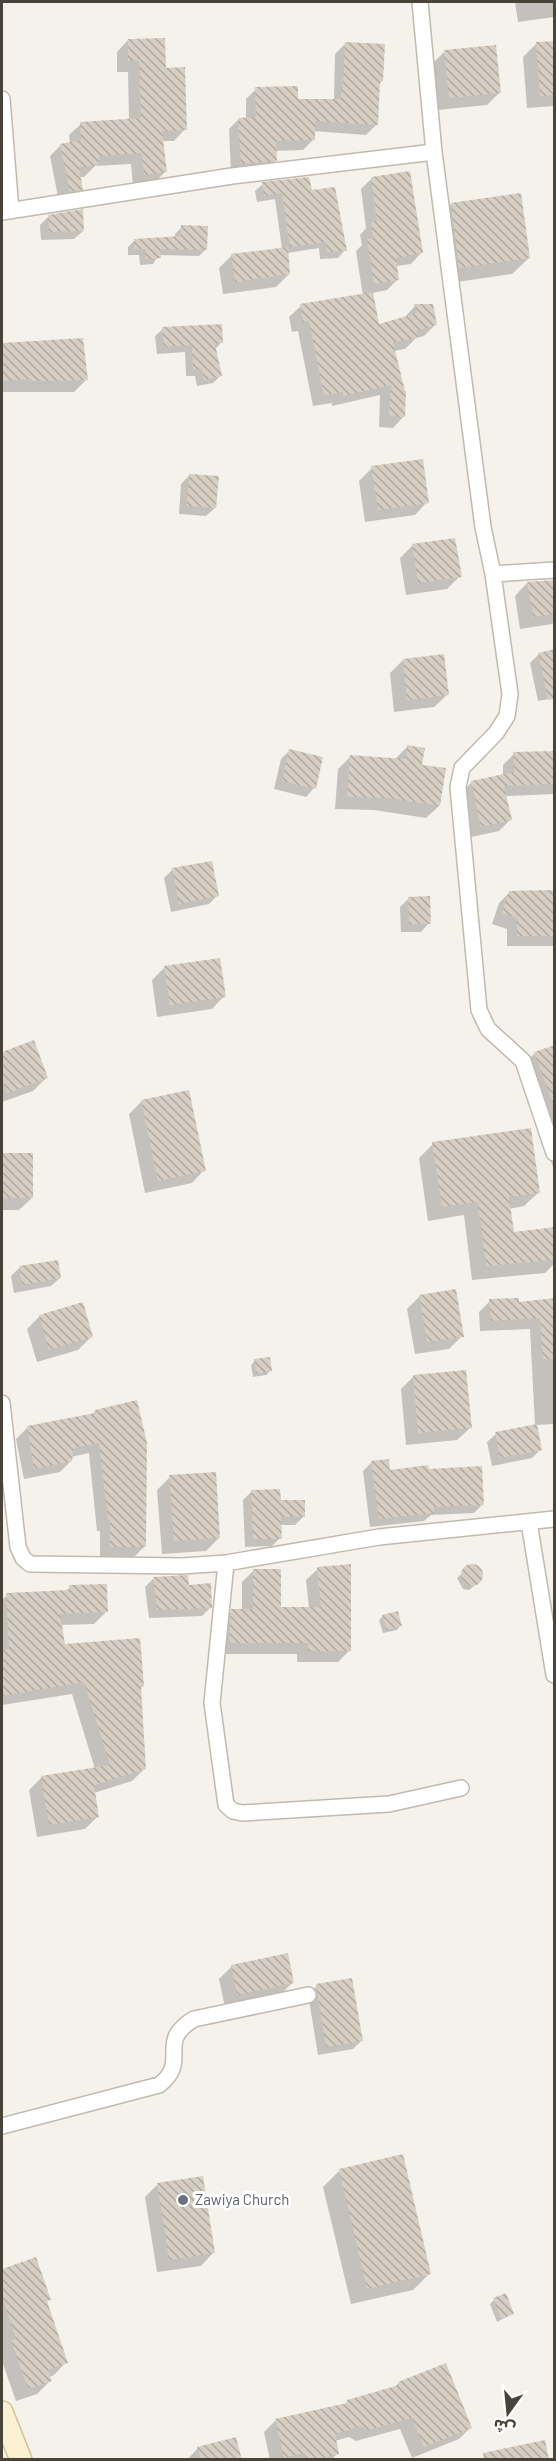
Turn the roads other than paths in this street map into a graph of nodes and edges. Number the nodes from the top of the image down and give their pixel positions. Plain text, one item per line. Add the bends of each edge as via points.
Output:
1 (420, 2) edge
2 (2, 99) edge
3 (434, 152) junction
4 (7, 211) edge
5 (555, 570) edge
6 (493, 573) junction
7 (555, 1153) edge
8 (2, 1403) edge
9 (555, 1519) edge
10 (530, 1522) junction
11 (226, 1563) junction
12 (555, 1675) edge
13 (460, 1788) dead end
14 (308, 1995) dead end
15 (2, 2126) edge
16 (2, 2412) edge
17 (21, 2460) edge

1 - 3 street
2 - 4 street
3 - 4 street via 232,176
3 - 6 street via 483,526
5 - 6 street
6 - 7 street via 510,694 507,716 462,768 458,787 479,1010 488,1029 523,1060
8 - 11 street via 18,1547 30,1564
9 - 10 street
10 - 11 street via 379,1537
10 - 12 street
11 - 13 street via 212,1703 226,1805 242,1813 389,1804
14 - 15 street via 194,2019 175,2036 174,2067 159,2085
16 - 17 street

